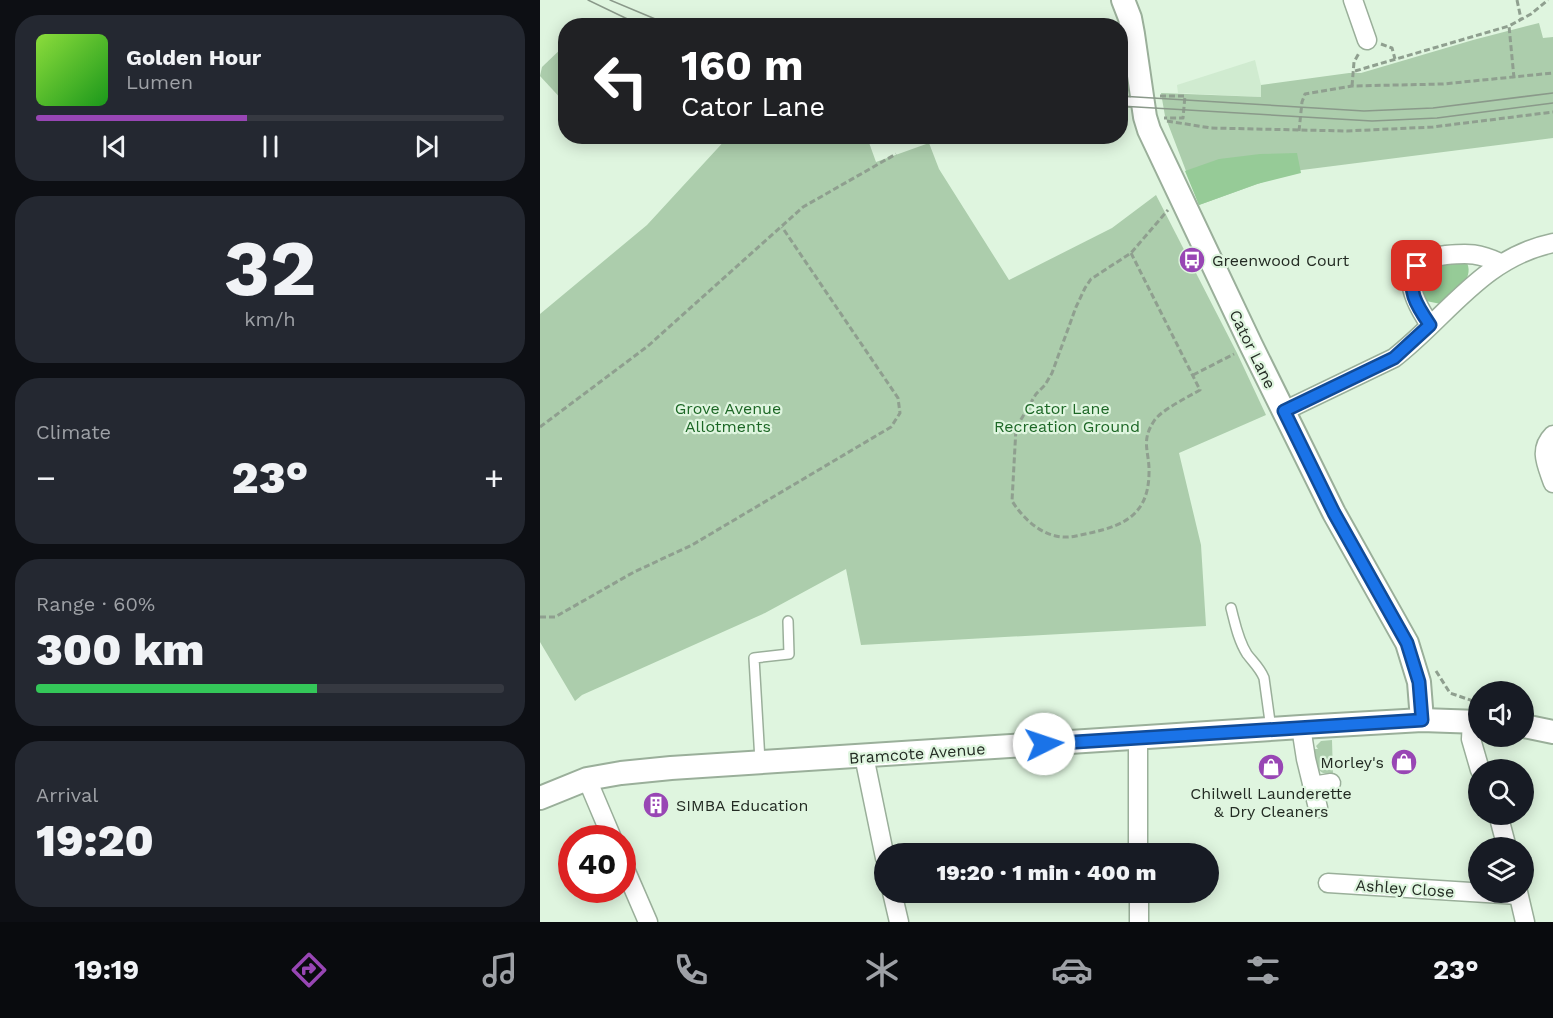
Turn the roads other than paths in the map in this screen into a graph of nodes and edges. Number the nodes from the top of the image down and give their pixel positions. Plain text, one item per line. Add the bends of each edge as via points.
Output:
1 (1123, 0) edge
2 (1353, 0) edge
3 (1367, 40) road end
4 (1144, 105) edge
5 (1553, 243) edge
6 (1500, 264) junction
7 (1430, 325) junction
8 (1284, 411) junction
9 (1553, 435) edge
10 (1553, 483) edge
11 (1231, 608) dead end
12 (788, 621) dead end
13 (1422, 720) junction
14 (1468, 721) edge
15 (1301, 727) junction
16 (1534, 728) edge
17 (1271, 729) junction
18 (1553, 732) edge
19 (1137, 738) junction
20 (864, 756) junction
21 (760, 763) junction
22 (587, 779) junction
23 (1331, 783) dead end
24 (1312, 786) junction
25 (540, 798) edge
26 (1318, 808) dead end
27 (606, 825) edge
28 (882, 843) edge
29 (1138, 843) edge
30 (1328, 883) dead end
31 (1468, 891) edge
32 (636, 894) edge
33 (894, 903) edge
34 (1139, 903) edge
35 (1520, 903) edge
36 (648, 922) edge
37 (898, 922) edge
38 (1139, 922) edge
39 (1525, 922) edge

1 - 4 street, Cator Lane via 1132,26
2 - 3 street
4 - 8 street, Cator Lane via 1149,130 1180,198
5 - 6 street via 1532,248
6 - 7 street
6 - 7 street via 1470,253 1422,260 1411,284 1417,307
7 - 8 street via 1394,358
8 - 13 street, Cator Lane via 1334,513 1407,643 1419,682
9 - 10 street via 1546,442 1544,457
11 - 17 lane via 1246,653 1264,678
12 - 21 lane via 789,654 754,658
13 - 14 street, Bramcote Avenue
13 - 15 street, Bramcote Avenue
15 - 17 street, Bramcote Avenue
15 - 24 street
16 - 18 street
17 - 19 street, Bramcote Avenue
19 - 20 street, Bramcote Avenue
19 - 29 street
20 - 21 street, Bramcote Avenue
20 - 28 street
21 - 22 street, Bramcote Avenue via 671,768
22 - 25 street, Bramcote Avenue
22 - 27 street
23 - 24 street
24 - 26 street
30 - 31 street, Ashley Close
32 - 36 street
33 - 37 street
34 - 38 street
35 - 39 street

